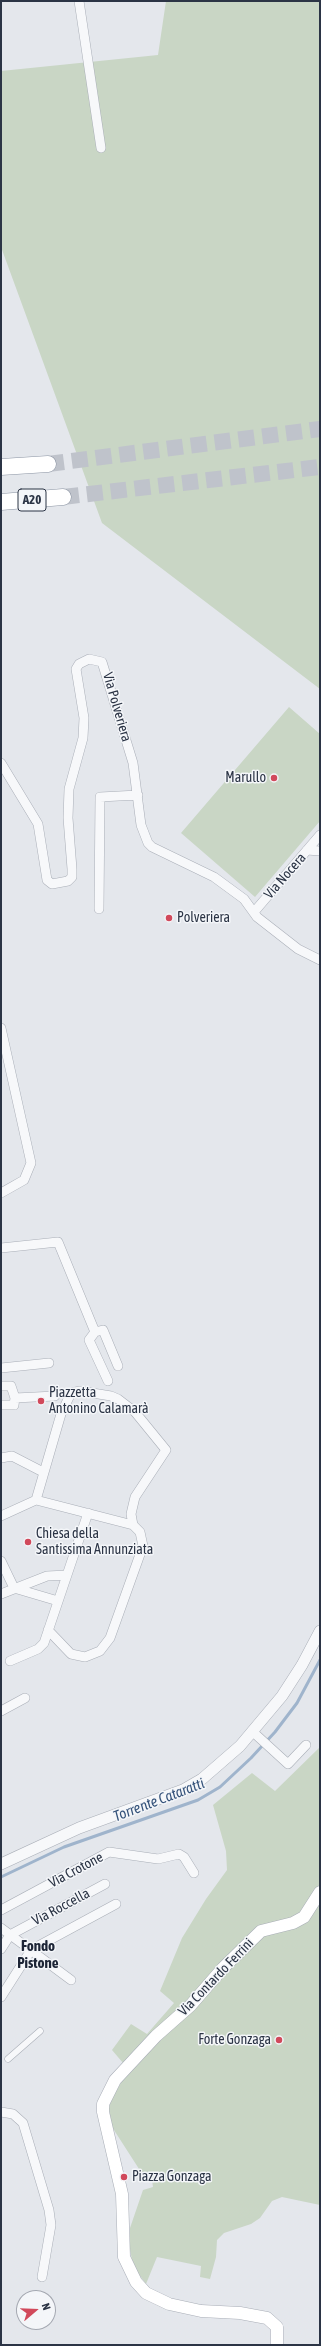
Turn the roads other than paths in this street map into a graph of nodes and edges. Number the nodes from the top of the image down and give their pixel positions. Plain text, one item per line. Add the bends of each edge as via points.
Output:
1 (79, 1) edge
2 (101, 148) dead end
3 (48, 464) tunnel mouth
4 (1, 467) edge
5 (63, 497) tunnel mouth
6 (1, 502) edge
7 (1, 763) edge
8 (138, 795) junction
9 (320, 835) edge
10 (307, 850) junction
11 (320, 851) edge
12 (99, 909) dead end
13 (254, 912) junction
14 (320, 960) edge
15 (1, 1028) edge
16 (1, 1193) edge
17 (1, 1248) edge
18 (95, 1332) junction
19 (50, 1363) dead end
20 (118, 1366) dead end
21 (1, 1368) edge
22 (108, 1381) dead end
23 (1, 1386) edge
24 (14, 1396) junction
25 (54, 1396) dead end
26 (1, 1405) edge
27 (1, 1458) edge
28 (43, 1472) junction
29 (36, 1500) junction
30 (88, 1513) junction
31 (1, 1516) edge
32 (133, 1525) junction
33 (1, 1561) edge
34 (67, 1574) junction
35 (14, 1588) junction
36 (1, 1594) edge
37 (58, 1601) junction
38 (48, 1630) junction
39 (320, 1631) edge
40 (10, 1661) dead end
41 (25, 1698) dead end
42 (1, 1711) edge
43 (256, 1735) junction
44 (306, 1745) dead end
45 (1, 1864) edge
46 (194, 1873) dead end
47 (105, 1884) dead end
48 (320, 1892) edge
49 (116, 1904) dead end
50 (1, 1910) edge
51 (1, 1928) edge
52 (10, 1935) junction
53 (1, 1949) edge
54 (31, 1950) junction
55 (71, 1980) dead end
56 (1, 1997) edge
57 (40, 2031) dead end
58 (8, 2058) dead end
59 (1, 2112) edge
60 (42, 2277) dead end
61 (277, 2345) edge

1 - 2 street
3 - 4 highway
5 - 6 highway, A20
7 - 8 street, Via Polveriera via 38,824 48,880 52,884 68,881 72,877 68,818 70,789 83,738 84,718 76,668 83,660 94,658 104,664 133,764
8 - 12 street via 100,797
8 - 13 street, Via Polveriera via 141,825 144,836 152,847 214,877 244,899
9 - 10 street
10 - 11 street, Via Nocera
10 - 13 street, Via Nocera
13 - 14 street, Via Polveriera via 298,949
15 - 16 street via 31,1163 24,1180
17 - 18 street via 58,1242
18 - 20 street via 103,1330
18 - 22 street via 90,1340
19 - 21 street
23 - 24 street via 11,1386
24 - 25 street
24 - 26 street via 14,1405
27 - 28 street via 12,1456
28 - 29 street
28 - 32 street via 61,1414 71,1393 96,1393 118,1399 135,1412 166,1450 135,1497 131,1514
29 - 30 street
29 - 31 street
30 - 32 street
30 - 34 street
32 - 38 street via 141,1535 142,1552 110,1638 104,1647 89,1657 76,1656 68,1652
33 - 35 street
34 - 35 street via 47,1576
34 - 37 street
35 - 36 street
35 - 37 street
37 - 38 street
38 - 40 street via 44,1643 38,1649
39 - 43 street via 293,1681
41 - 42 street
43 - 44 street via 288,1764
43 - 45 street via 190,1787 79,1828
46 - 50 street, Via Crotone via 184,1857 179,1854 158,1859 109,1852
47 - 52 street, Via Roccella
48 - 61 main road, Via Contardo Ferrini via 308,1912 299,1920 267,1929 256,1935 190,2006 128,2064 115,2080 106,2098 103,2112 122,2194 122,2249 126,2265 136,2282 146,2293 169,2304 267,2318 277,2328
49 - 54 street
51 - 52 street
52 - 53 street, Via Roccella
52 - 54 street
54 - 55 street
54 - 56 street
57 - 58 street
59 - 60 street via 13,2114 23,2123 49,2210 50,2226

